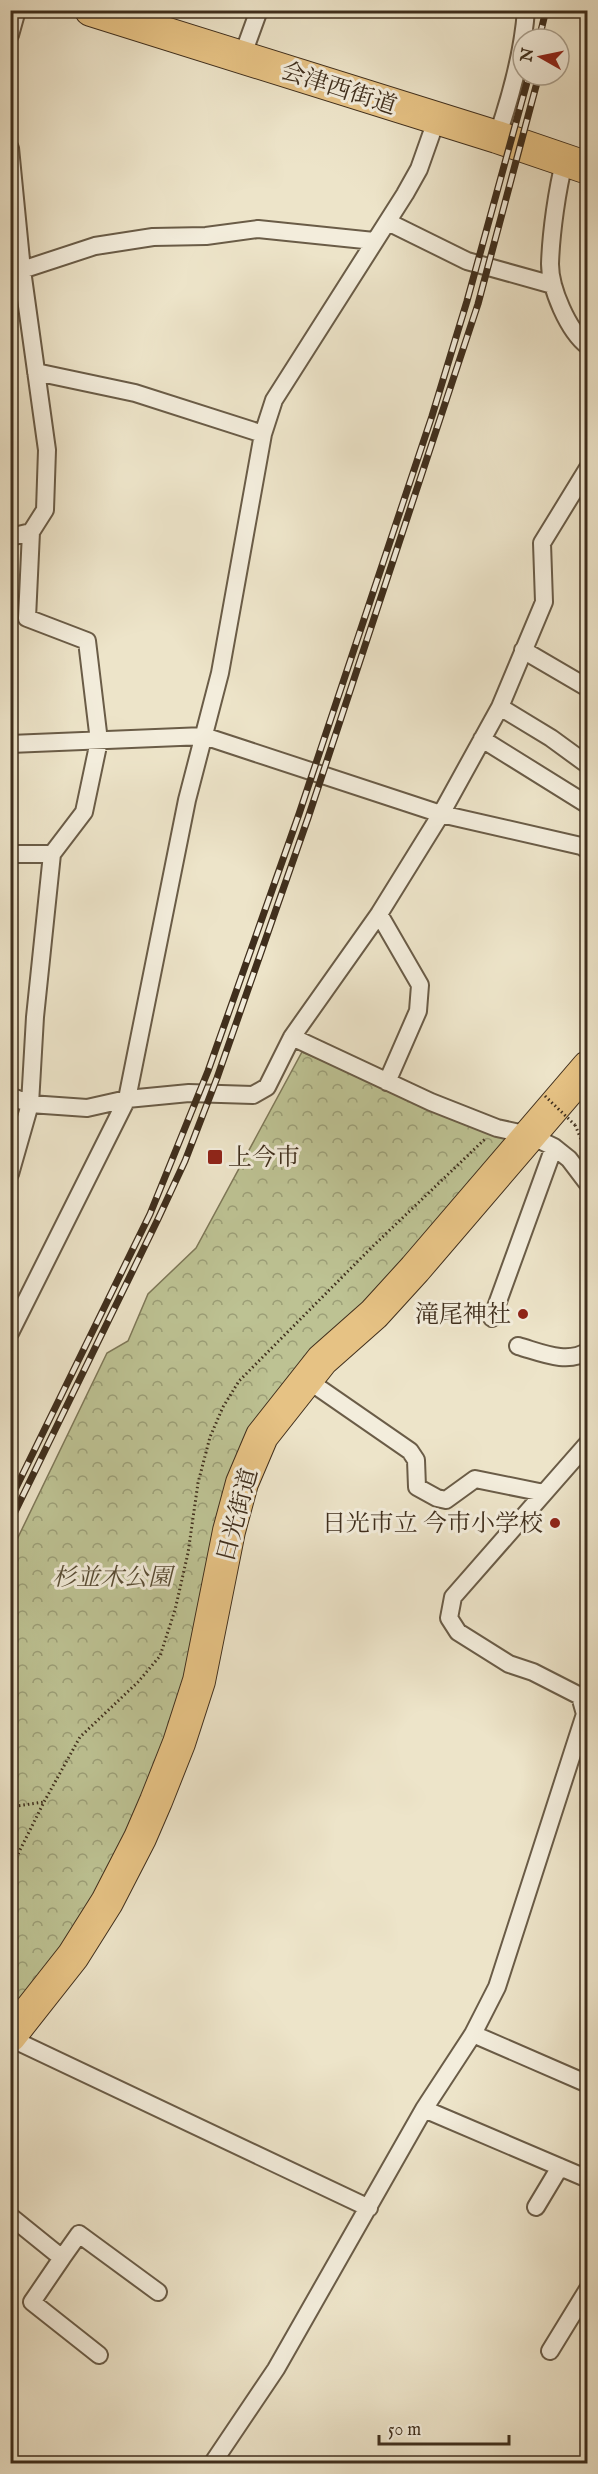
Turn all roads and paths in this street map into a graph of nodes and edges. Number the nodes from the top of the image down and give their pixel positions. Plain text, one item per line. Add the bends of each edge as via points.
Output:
1 (17, 10) edge
2 (91, 10) edge
3 (259, 10) edge
4 (526, 10) edge
5 (10, 35) edge
6 (242, 57) junction
7 (437, 118) junction
8 (497, 136) junction
9 (10, 148) edge
10 (576, 164) edge
11 (388, 222) junction
12 (374, 241) junction
13 (21, 270) junction
14 (554, 285) junction
15 (17, 291) edge
16 (588, 346) edge
17 (36, 372) junction
18 (263, 434) junction
19 (588, 468) edge
20 (32, 532) junction
21 (10, 537) edge
22 (524, 650) junction
23 (588, 688) edge
24 (500, 707) junction
25 (204, 736) junction
26 (482, 739) junction
27 (99, 741) junction
28 (10, 744) edge
29 (588, 765) edge
30 (588, 805) edge
31 (441, 814) junction
32 (585, 843) edge
33 (10, 854) edge
34 (52, 854) junction
35 (379, 914) junction
36 (292, 1037) junction
37 (588, 1067) edge
38 (387, 1082) junction
39 (10, 1096) edge
40 (545, 1096) dead end
41 (127, 1099) junction
42 (30, 1104) junction
43 (542, 1141) junction
44 (587, 1153) edge
45 (10, 1174) edge
46 (588, 1185) edge
47 (492, 1318) dead end
48 (10, 1333) edge
49 (518, 1346) dead end
50 (588, 1351) edge
51 (306, 1379) junction
52 (588, 1443) edge
53 (544, 1493) junction
54 (583, 1731) edge
55 (44, 1802) dead end
56 (10, 1807) edge
57 (472, 2034) junction
58 (10, 2037) edge
59 (588, 2085) edge
60 (424, 2109) junction
61 (560, 2167) junction
62 (588, 2179) edge
63 (536, 2207) dead end
64 (369, 2208) junction
65 (10, 2216) edge
66 (62, 2258) junction
67 (588, 2289) edge
68 (158, 2292) dead end
69 (550, 2351) dead end
70 (99, 2355) dead end
71 (212, 2463) edge

1 - 5 street
2 - 6 highway, 会津西街道
3 - 6 street
4 - 8 street via 512,93
6 - 7 highway, 会津西街道
7 - 8 highway, 会津西街道
7 - 11 street via 419,169
8 - 10 highway, 会津西街道
9 - 13 street
10 - 14 street via 560,176 550,265
11 - 12 street
11 - 14 street via 467,261
12 - 13 street via 258,229 206,236 153,237 95,246
12 - 18 street via 274,400
13 - 15 street
14 - 16 street via 562,310
15 - 17 street
17 - 18 street via 135,393
17 - 20 street via 47,450 45,510
18 - 25 street via 220,673
19 - 22 street via 542,543 544,602
20 - 21 street
20 - 27 street via 27,618 87,641
22 - 23 street
22 - 24 street
24 - 26 street
24 - 29 street
25 - 27 street
25 - 31 street
25 - 41 street
26 - 30 street
26 - 31 street
27 - 28 street
27 - 34 street via 84,812
31 - 32 street
31 - 35 street
33 - 34 street
34 - 42 street
35 - 36 street
35 - 38 street via 420,985 418,1011
36 - 38 street
36 - 41 street via 267,1087 253,1095 189,1093
37 - 43 highway, 日光街道
38 - 43 street via 497,1128
39 - 42 street
40 - 44 path, bridge via 575,1125
41 - 42 street via 87,1108
41 - 48 street
42 - 45 street
43 - 46 street via 570,1159
43 - 47 street
43 - 51 highway, 日光街道
49 - 50 street via 557,1357 573,1358
51 - 53 street via 410,1451 416,1460 417,1487 437,1498 446,1500 475,1479
51 - 58 highway, 日光街道 via 262,1436 242,1483 199,1681 179,1743 140,1838 73,1956
52 - 53 street
53 - 54 street via 453,1597 449,1618 458,1632 509,1664 580,1696 585,1714
54 - 57 street via 497,1987
55 - 56 path
57 - 59 street
57 - 60 street
58 - 64 street
60 - 61 street
60 - 64 street
61 - 62 street
61 - 63 street
64 - 71 street via 276,2370
65 - 66 street
66 - 68 street via 79,2234
66 - 70 street via 32,2302
67 - 69 street

